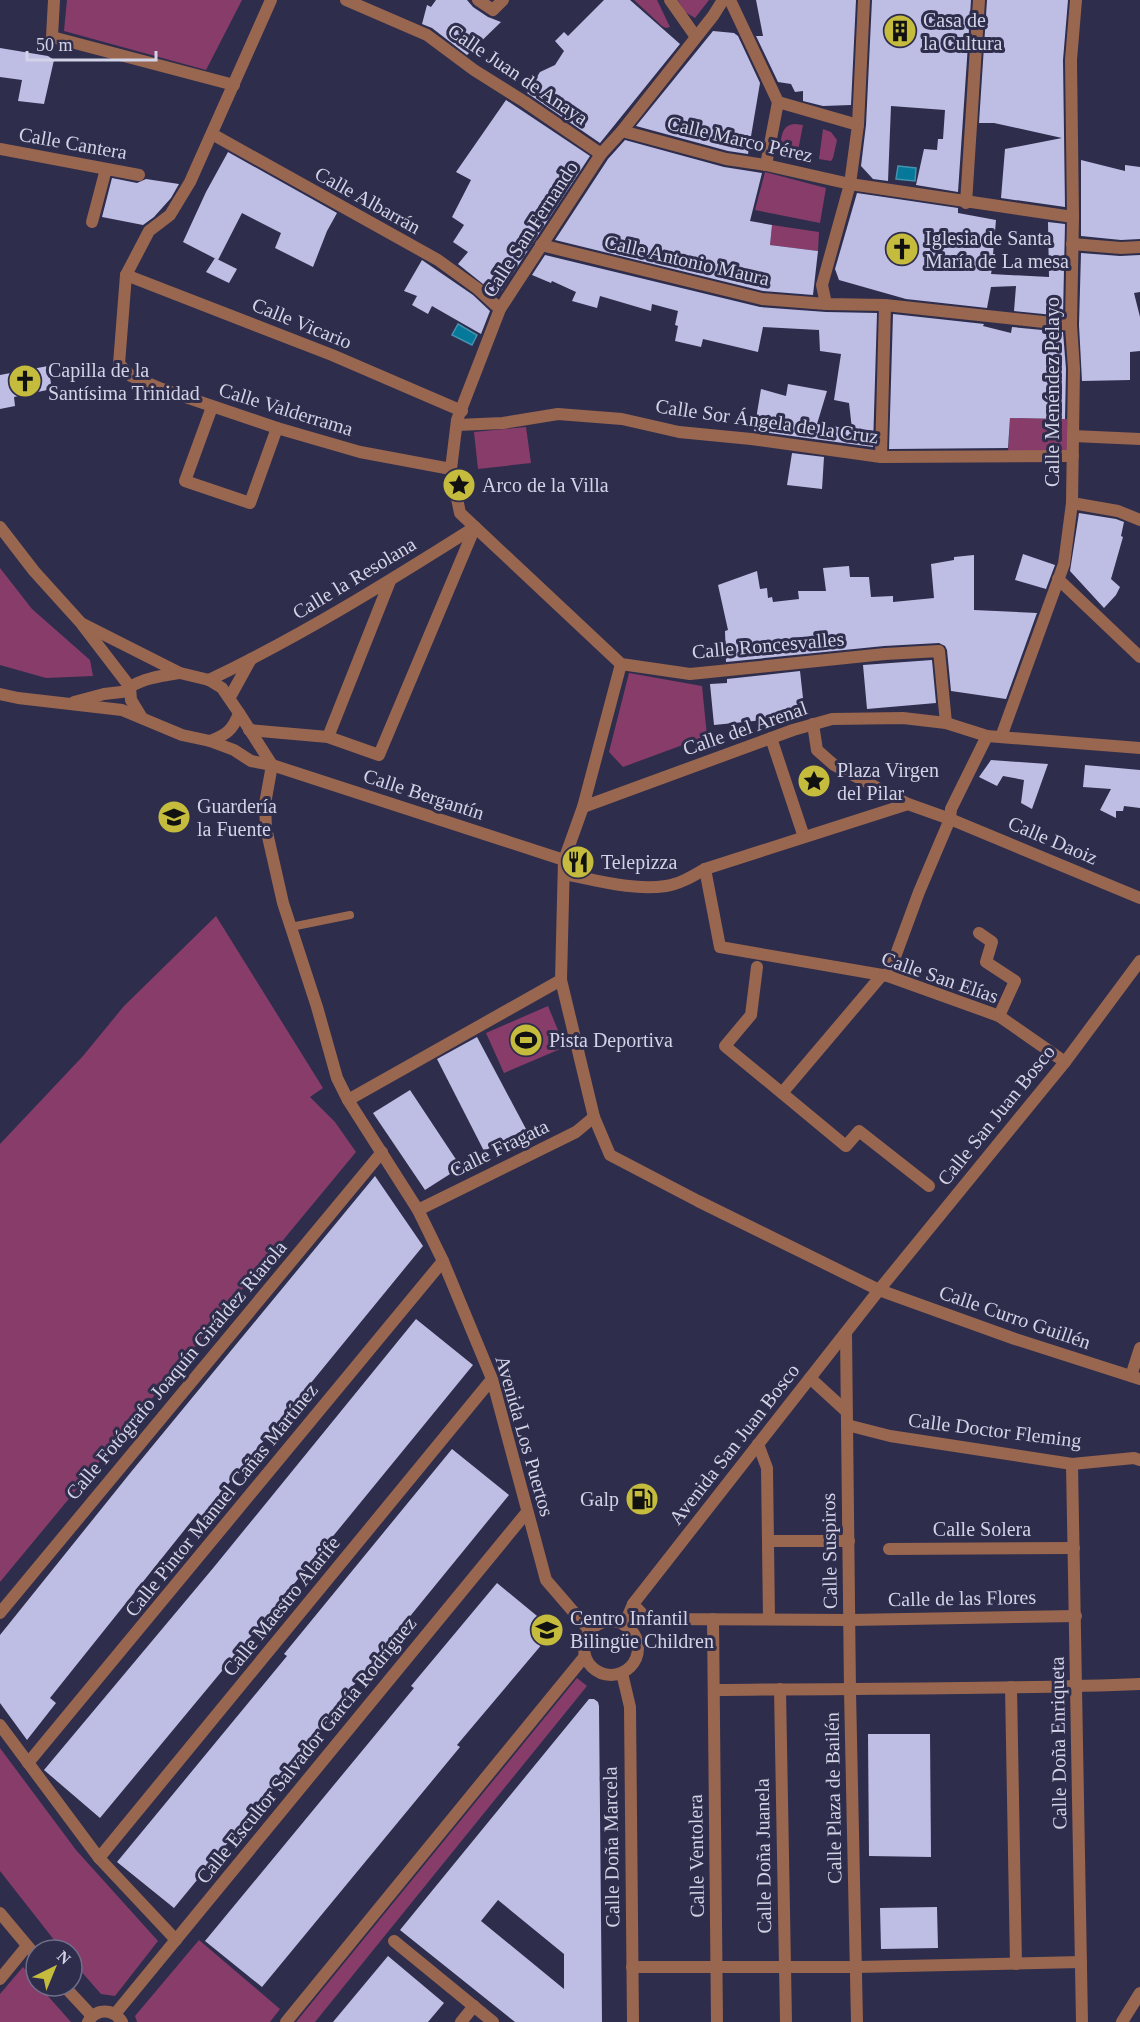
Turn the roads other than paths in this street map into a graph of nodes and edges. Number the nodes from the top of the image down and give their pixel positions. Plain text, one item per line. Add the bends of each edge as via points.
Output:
1 (54, 0) edge
2 (271, 0) edge
3 (346, 0) edge
4 (478, 0) edge
5 (503, 0) edge
6 (670, 0) edge
7 (723, 0) edge
8 (730, 0) edge
9 (864, 0) edge
10 (979, 0) edge
11 (1076, 0) edge
12 (696, 37) junction
13 (234, 86) junction
14 (778, 102) junction
15 (858, 125) junction
16 (622, 131) junction
17 (212, 134) junction
18 (0, 149) edge
19 (601, 154) junction
20 (766, 165) junction
21 (106, 169) junction
22 (139, 175) dead end
23 (849, 184) junction
24 (966, 203) junction
25 (1073, 217) junction
26 (92, 222) dead end
27 (1072, 244) junction
28 (541, 245) junction
29 (1140, 247) edge
30 (126, 275) junction
31 (826, 304) junction
32 (885, 305) junction
33 (500, 309) junction
34 (1071, 325) junction
35 (212, 407) junction
36 (462, 411) junction
37 (457, 425) junction
38 (277, 428) junction
39 (1073, 436) junction
40 (1140, 439) edge
41 (1073, 456) junction
42 (881, 457) junction
43 (451, 469) junction
44 (1072, 503) junction
45 (1140, 520) edge
46 (0, 526) edge
47 (475, 527) junction
48 (1058, 579) junction
49 (390, 581) junction
50 (81, 623) junction
51 (1140, 657) edge
52 (252, 659) junction
53 (621, 663) junction
54 (115, 668) junction
55 (180, 673) junction
56 (209, 680) junction
57 (130, 689) junction
58 (0, 694) edge
59 (104, 694) junction
60 (230, 698) junction
61 (67, 704) junction
62 (239, 713) junction
63 (142, 718) junction
64 (946, 723) junction
65 (813, 724) junction
66 (249, 730) junction
67 (987, 736) junction
68 (328, 737) junction
69 (1001, 737) junction
70 (771, 738) junction
71 (210, 741) junction
72 (1140, 748) edge
73 (272, 765) junction
74 (908, 804) junction
75 (583, 807) junction
76 (950, 819) junction
77 (804, 837) junction
78 (564, 860) junction
79 (705, 869) junction
80 (564, 874) junction
81 (1140, 898) edge
82 (350, 915) dead end
83 (291, 927) junction
84 (979, 933) dead end
85 (1140, 961) edge
86 (757, 968) dead end
87 (885, 976) junction
88 (561, 980) junction
89 (999, 1016) junction
90 (1065, 1062) junction
91 (782, 1093) junction
92 (348, 1100) junction
93 (594, 1117) junction
94 (382, 1152) junction
95 (929, 1186) dead end
96 (418, 1210) junction
97 (443, 1261) junction
98 (879, 1290) junction
99 (846, 1333) junction
100 (1140, 1348) edge
101 (492, 1378) junction
102 (810, 1378) junction
103 (1136, 1378) edge
104 (846, 1411) junction
105 (847, 1425) junction
106 (758, 1444) junction
107 (1140, 1460) edge
108 (1072, 1464) junction
109 (527, 1512) junction
110 (849, 1540) junction
111 (768, 1541) junction
112 (1074, 1548) junction
113 (889, 1549) dead end
114 (633, 1604) junction
115 (0, 1613) edge
116 (1076, 1616) junction
117 (713, 1619) junction
118 (769, 1619) junction
119 (850, 1620) junction
120 (624, 1625) junction
121 (591, 1631) junction
122 (585, 1656) junction
123 (622, 1673) junction
124 (1140, 1684) edge
125 (1011, 1687) junction
126 (1076, 1687) junction
127 (780, 1689) junction
128 (714, 1690) junction
129 (850, 1690) junction
130 (0, 1725) edge
131 (28, 1763) junction
132 (99, 1858) junction
133 (0, 1913) edge
134 (176, 1940) junction
135 (394, 1941) dead end
136 (24, 1942) edge
137 (24, 1950) edge
138 (1081, 1962) junction
139 (1016, 1964) junction
140 (717, 1966) junction
141 (784, 1966) junction
142 (632, 1967) junction
143 (857, 1967) junction
144 (0, 1979) edge
145 (1140, 1993) edge
146 (73, 1998) edge
147 (474, 2006) junction
148 (119, 2018) edge
149 (90, 2019) edge
150 (286, 2022) edge
151 (461, 2022) edge
152 (493, 2022) edge
153 (633, 2022) edge
154 (717, 2022) edge
155 (786, 2022) edge
156 (857, 2022) edge
157 (1082, 2022) edge
158 (1122, 2022) edge

1 - 13 street via 52,37
2 - 13 street
3 - 19 street, Calle Juan de Anaya via 427,35
4 - 5 street via 493,10
6 - 12 street
7 - 12 street, Calle San Fernando
8 - 14 street
9 - 15 street
10 - 24 street
11 - 25 street, Calle Menéndez Pelayo via 1071,60
12 - 16 street, Calle San Fernando
13 - 17 street
14 - 15 street
14 - 20 street
15 - 23 street
16 - 19 street, Calle San Fernando
16 - 20 street, Calle Marco Pérez via 726,159
17 - 30 street via 170,215 149,231
17 - 33 street, Calle Albarrán via 438,260
18 - 21 street, Calle Cantera
19 - 28 street, Calle San Fernando
20 - 23 street, Calle Marco Pérez
21 - 22 street, Calle Cantera
21 - 26 street
23 - 24 street, Calle Marco Pérez
23 - 31 street via 822,285
24 - 25 street, Calle Marco Pérez
25 - 27 street, Calle Menéndez Pelayo
27 - 29 street
27 - 34 street, Calle Menéndez Pelayo
28 - 31 street, Calle Antonio Maura via 762,299
28 - 33 street, Calle San Fernando
30 - 35 street, Calle Valderrama via 118,363 131,375
30 - 36 street, Calle Vicario via 332,355
31 - 32 street, Calle Antonio Maura
32 - 34 street, Calle Antonio Maura
32 - 42 street
33 - 36 street, Calle San Fernando
34 - 39 street, Calle Menéndez Pelayo
35 - 38 street, Calle Valderrama
35 - 38 street via 184,481 250,503
36 - 37 street, Calle San Fernando
37 - 42 street, Calle Sor Ángela de la Cruz via 558,414 622,419 679,432
37 - 43 street, Calle San Fernando
38 - 43 street, Calle Valderrama via 360,452
39 - 40 street
39 - 41 street, Calle Menéndez Pelayo
41 - 42 street, Calle Sor Ángela de la Cruz
41 - 44 street, Calle Menéndez Pelayo
43 - 47 street, Calle San Fernando via 460,513
44 - 45 street
44 - 48 street, Calle Menéndez Pelayo via 1069,538
46 - 50 street
47 - 49 street, Calle la Resolana
47 - 53 street
47 - 68 street via 379,754
48 - 51 street
48 - 69 street, Calle Menéndez Pelayo
49 - 52 street, Calle la Resolana
49 - 68 street
50 - 54 street
50 - 55 street
52 - 56 street, Calle la Resolana
52 - 60 street
53 - 64 street, Calle Roncesvalles via 690,674 939,651
53 - 75 street, Calle Curro Guillén
54 - 57 street
54 - 59 street via 117,681
55 - 56 street
55 - 57 street via 139,681
56 - 60 street
57 - 59 street
57 - 63 street via 131,700
58 - 61 street, Calle Bergantín
59 - 61 street
60 - 62 street
61 - 63 street, Calle Bergantín via 122,710
62 - 66 street
62 - 71 street via 235,726 226,735
63 - 71 street, Calle Bergantín via 182,735
64 - 65 street, Calle del Arenal via 903,718 832,719
64 - 67 street, Calle del Arenal
65 - 70 street, Calle del Arenal
65 - 74 street, Calle Daoiz via 818,750 834,765
66 - 68 street
66 - 73 street
67 - 69 street, Calle del Arenal
67 - 76 street via 951,809
69 - 72 street, Calle del Arenal
70 - 75 street, Calle del Arenal
70 - 77 street
71 - 73 street, Calle Bergantín via 251,761
73 - 78 street, Calle Bergantín
73 - 83 street, Avenida Los Puertos via 265,804 266,828
74 - 76 street, Calle Daoiz
74 - 77 street
75 - 78 street, Calle Curro Guillén
76 - 81 street, Calle Daoiz
76 - 87 street
77 - 79 street
78 - 80 street, Calle Curro Guillén
79 - 80 street via 667,886 633,888
79 - 87 street, Calle San Elías via 720,947
80 - 88 street, Calle Curro Guillén
82 - 83 lane
83 - 92 street, Avenida Los Puertos via 336,1078
84 - 89 street via 992,942 986,962 1015,981
85 - 90 street, Calle San Juan Bosco
86 - 91 street via 751,1015 725,1046
87 - 89 street, Calle San Elías
87 - 91 street
88 - 92 street
88 - 93 street, Calle Curro Guillén
89 - 90 street, Calle San Elías
90 - 98 street, Calle San Juan Bosco
91 - 95 street via 846,1146 859,1131
92 - 94 street, Avenida Los Puertos
93 - 96 street, Calle Fragata via 576,1131
93 - 98 street, Calle Curro Guillén via 610,1155
94 - 96 street, Avenida Los Puertos
94 - 115 street, Calle Fotógrafo Joaquín Giráldez Riarola
96 - 97 street, Avenida Los Puertos
97 - 101 street, Avenida Los Puertos
97 - 131 street, Calle Pintor Manuel Cañas Martínez
98 - 99 street, Avenida San Juan Bosco
98 - 103 street, Calle Curro Guillén
99 - 102 street, Avenida San Juan Bosco
99 - 104 street, Calle Suspiros
100 - 103 street
101 - 109 street, Avenida Los Puertos
101 - 132 street, Calle Maestro Alarife
102 - 104 street
102 - 106 street, Avenida San Juan Bosco
104 - 105 street, Calle Suspiros
105 - 108 street, Calle Doctor Fleming via 890,1436
105 - 110 street, Calle Suspiros
106 - 111 street via 767,1468
106 - 114 street, Avenida San Juan Bosco
107 - 108 street, Calle Doctor Fleming
108 - 112 street, Calle Doña Enriqueta
109 - 121 street, Avenida Los Puertos via 546,1580
109 - 134 street, Calle Escultor Salvador García Rodríguez
110 - 111 street
110 - 119 street, Calle Suspiros
111 - 118 street
112 - 113 street, Calle Solera
112 - 116 street, Calle Doña Enriqueta
114 - 117 street, Calle de las Flores via 647,1619
114 - 120 street, Avenida San Juan Bosco
116 - 119 street, Calle de las Flores
116 - 126 street, Calle Doña Enriqueta
117 - 118 street, Calle de las Flores
117 - 128 street, Calle Ventolera
118 - 119 street, Calle de las Flores
119 - 129 street, Calle Suspiros
120 - 121 street via 606,1622
120 - 123 street via 631,1630 638,1646 634,1662
121 - 122 street via 584,1647
122 - 123 street via 604,1674
122 - 150 street
123 - 142 street, Calle Doña Marcela via 630,1707
124 - 126 street, Calle Plaza de Bailén
125 - 126 street, Calle Plaza de Bailén
125 - 129 street, Calle Plaza de Bailén
125 - 139 street
126 - 138 street, Calle Doña Enriqueta
127 - 128 street
127 - 129 street
127 - 141 street, Calle Doña Juanela
128 - 140 street, Calle Ventolera
129 - 143 street, Calle Plaza de Bailén
130 - 131 street
131 - 132 street
132 - 134 street
133 - 136 street
134 - 148 street, Calle Escultor Salvador García Rodríguez
135 - 147 street
137 - 144 street
138 - 139 street
138 - 157 street, Calle Doña Enriqueta
139 - 143 street
140 - 141 street
140 - 142 street
140 - 154 street, Calle Ventolera
141 - 143 street
141 - 155 street, Calle Doña Juanela
142 - 153 street, Calle Doña Marcela
143 - 156 street, Calle Plaza de Bailén
145 - 158 street
146 - 149 street
147 - 151 street
147 - 152 street
148 - 149 street via 103,2011

